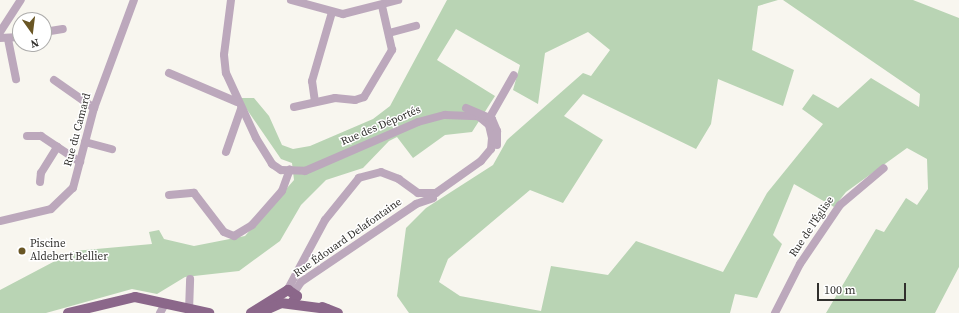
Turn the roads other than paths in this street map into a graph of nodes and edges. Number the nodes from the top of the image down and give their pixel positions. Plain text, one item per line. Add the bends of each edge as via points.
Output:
1 (21, 0) edge
2 (134, 0) edge
3 (231, 0) edge
4 (291, 0) edge
5 (398, 0) edge
6 (320, 4) edge
7 (382, 6) junction
8 (332, 12) junction
9 (416, 26) dead end
10 (62, 28) dead end
11 (52, 30) edge
12 (0, 32) edge
13 (389, 33) junction
14 (4, 38) edge
15 (169, 73) dead end
16 (514, 74) dead end
17 (16, 79) dead end
18 (54, 80) dead end
19 (315, 102) junction
20 (239, 105) junction
21 (294, 107) dead end
22 (94, 108) junction
23 (490, 117) junction
24 (27, 136) dead end
25 (85, 142) junction
26 (57, 146) junction
27 (112, 150) dead end
28 (226, 152) dead end
29 (80, 162) junction
30 (884, 168) dead end
31 (290, 171) junction
32 (40, 182) dead end
33 (418, 193) junction
34 (169, 195) dead end
35 (416, 204) junction
36 (0, 221) edge
37 (301, 268) junction
38 (310, 276) junction
39 (190, 279) dead end
40 (290, 297) junction
41 (165, 310) edge
42 (185, 311) edge
43 (68, 313) edge
44 (209, 313) edge
45 (251, 313) edge
46 (259, 313) edge
47 (338, 313) edge
48 (775, 313) edge

1 - 12 street
2 - 22 street, Rue du Camard
3 - 20 street via 224,59
4 - 6 street
5 - 7 street
6 - 8 street
7 - 8 street via 347,13
7 - 13 street
8 - 19 street via 312,80
9 - 13 street
10 - 11 street
13 - 19 street via 391,52 364,97
14 - 17 street
15 - 20 street
16 - 23 street
18 - 22 street
19 - 21 street
20 - 28 street
20 - 31 street via 276,161
22 - 25 street, Rue du Camard
23 - 31 street, Rue des Déportés via 468,108 431,113
23 - 35 street via 498,135 492,157 447,193
24 - 26 street via 39,135
25 - 27 street
25 - 29 street, Rue du Camard
26 - 29 street
26 - 32 street via 41,173
29 - 36 street, Rue du Camard via 73,188 59,204 41,212
30 - 48 street, Rue de l'Église via 855,189 836,210 802,260
31 - 33 street, Rue des Déportés via 305,171 430,118 464,113 484,120 492,141 481,161 445,189 428,195
31 - 34 street via 282,191 252,224 237,235 227,234 194,193
33 - 35 street
33 - 37 street via 386,173 373,172 359,178 325,220
35 - 38 street, Rue Édouard Delafontaine
37 - 38 street via 303,275
37 - 40 street
38 - 40 street, Rue Édouard Delafontaine via 298,284
39 - 42 street
40 - 45 main road
40 - 46 main road
40 - 47 main road
41 - 42 main road
41 - 43 main road via 131,297
42 - 44 main road

